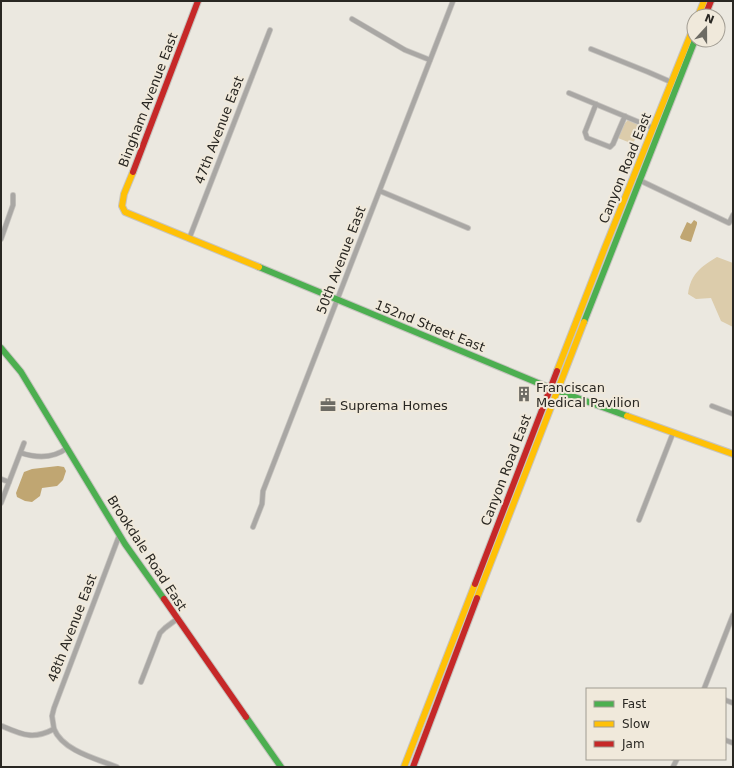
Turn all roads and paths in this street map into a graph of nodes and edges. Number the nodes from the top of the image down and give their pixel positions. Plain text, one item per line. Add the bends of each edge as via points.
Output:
1 (198, 1) edge
2 (453, 1) edge
3 (352, 19) dead end
4 (270, 30) dead end
5 (686, 45) edge
6 (692, 48) edge
7 (591, 49) dead end
8 (430, 60) junction
9 (671, 82) junction
10 (570, 93) dead end
11 (596, 104) junction
12 (625, 116) junction
13 (653, 128) junction
14 (639, 180) junction
15 (629, 186) junction
16 (380, 191) junction
17 (13, 194) dead end
18 (123, 208) joint
19 (626, 215) junction
20 (733, 215) edge
21 (468, 228) dead end
22 (1, 239) edge
23 (189, 239) junction
24 (337, 300) junction
25 (1, 348) edge
26 (550, 388) junction
27 (556, 390) junction
28 (712, 406) dead end
29 (733, 414) edge
30 (674, 432) junction
31 (24, 443) dead end
32 (67, 448) junction
33 (20, 453) junction
34 (733, 454) edge
35 (1, 479) edge
36 (9, 482) junction
37 (1, 503) edge
38 (639, 520) dead end
39 (253, 527) dead end
40 (119, 536) junction
41 (733, 615) edge
42 (177, 619) junction
43 (141, 682) dead end
44 (704, 688) edge
45 (2, 726) dead end
46 (54, 729) junction
47 (117, 767) edge
48 (281, 767) edge
49 (404, 767) edge
50 (414, 767) edge

1 - 18 main road, Bingham Avenue East via 124,194
2 - 8 street, 50th Avenue East
3 - 8 street via 405,50
4 - 23 street, 47th Avenue East
5 - 9 main road, Canyon Road East
6 - 14 main road, Canyon Road East
7 - 9 street
8 - 16 street, 50th Avenue East
9 - 13 main road, Canyon Road East
10 - 11 street
11 - 12 street
11 - 12 street via 585,132 587,138 610,147
12 - 13 street
13 - 15 main road, Canyon Road East
14 - 19 main road, Canyon Road East
14 - 20 street via 728,223
15 - 19 main road via 624,213
15 - 26 main road, Canyon Road East
16 - 21 street
16 - 24 street, 50th Avenue East
17 - 22 street via 13,206
18 - 23 main road, 152nd Street East via 129,214
19 - 27 main road, Canyon Road East
23 - 24 main road, 152nd Street East
24 - 26 main road, 152nd Street East
24 - 39 street, 50th Avenue East via 264,491
25 - 32 main road, Brookdale Road East via 21,372
26 - 27 main road, 152nd Street East
26 - 49 main road, Canyon Road East
27 - 30 main road, 152nd Street East
27 - 50 main road, Canyon Road East
28 - 29 street
30 - 34 main road, 152nd Street East
30 - 38 street
31 - 33 street
32 - 33 street via 60,454 50,457
32 - 40 main road, Brookdale Road East
33 - 36 street
35 - 36 street
36 - 37 street
40 - 42 main road, Brookdale Road East
40 - 46 street, 48th Avenue East via 54,708
41 - 44 street
42 - 43 street via 160,633
42 - 48 main road, Brookdale Road East
45 - 46 street via 28,735 40,735
46 - 47 street via 67,746

